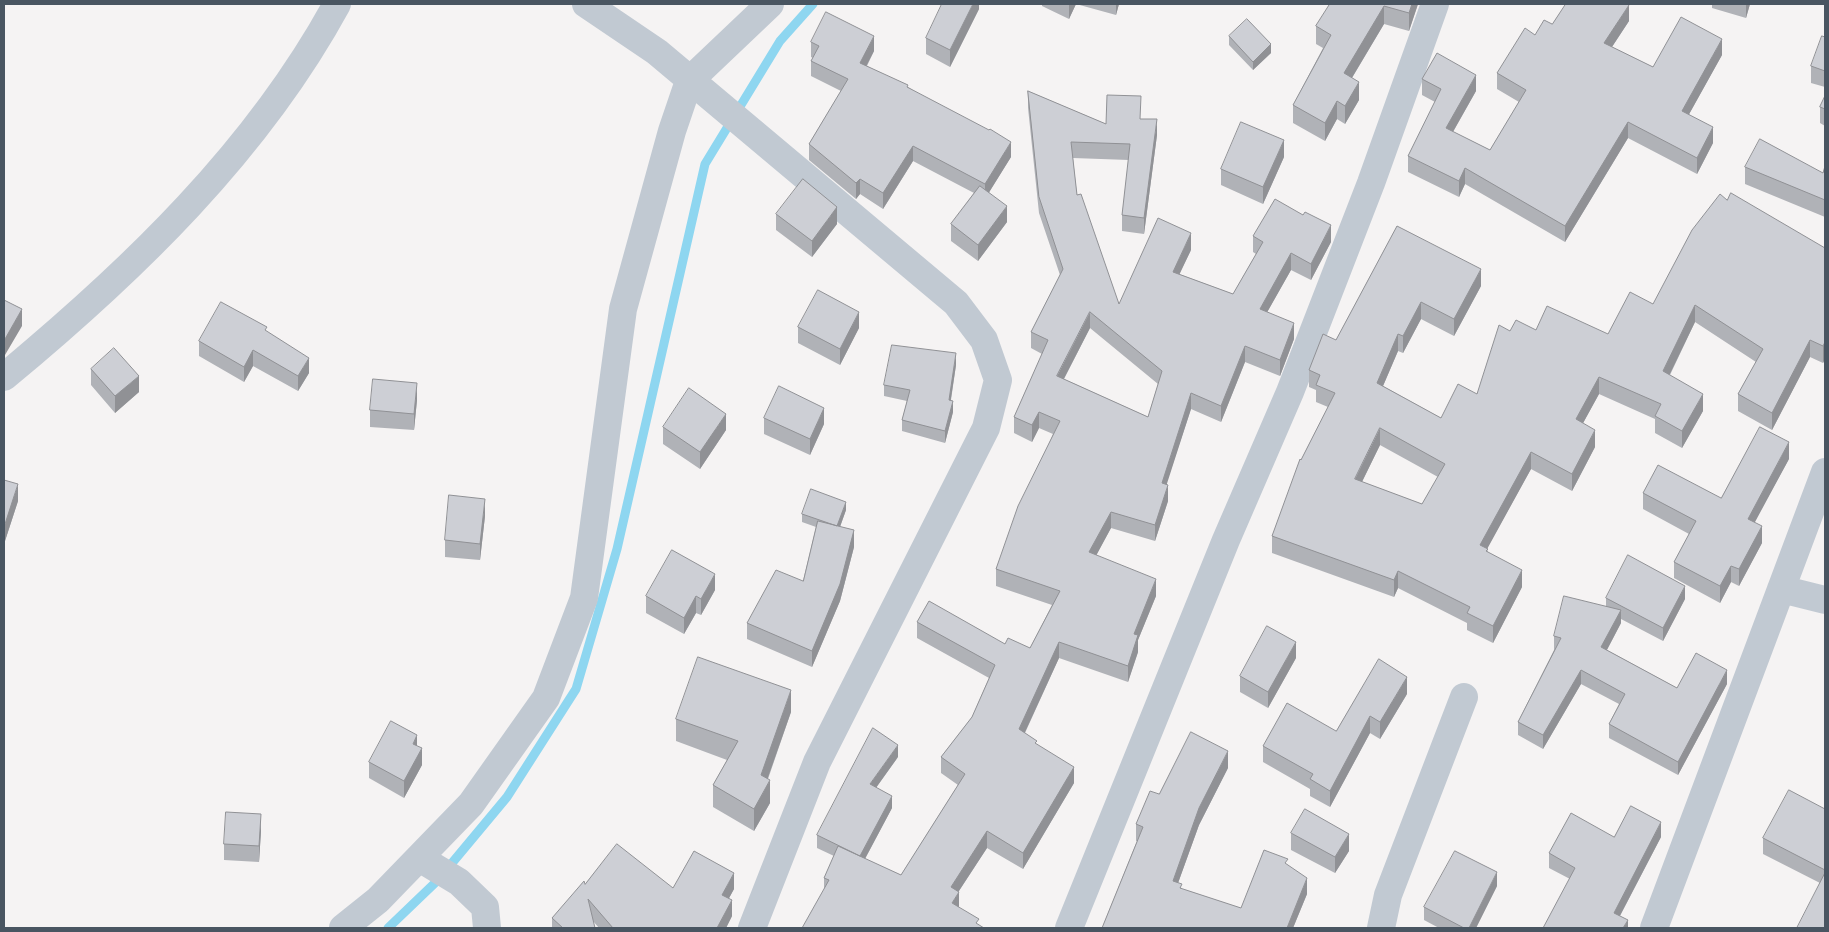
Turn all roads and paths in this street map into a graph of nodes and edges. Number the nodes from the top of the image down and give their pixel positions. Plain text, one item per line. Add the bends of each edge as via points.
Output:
1 (338, 4) edge
2 (586, 4) edge
3 (770, 4) edge
4 (1434, 4) edge
5 (689, 81) junction
6 (4, 377) edge
7 (1825, 472) edge
8 (1781, 589) junction
9 (1825, 600) edge
10 (1464, 697) dead end
11 (421, 858) junction
12 (343, 928) edge
13 (487, 928) edge
14 (752, 928) edge
15 (1069, 928) edge
16 (1381, 928) edge
17 (1654, 928) edge

1 - 6 street via 279,95 227,163 160,236 78,315
2 - 5 street via 657,52
3 - 5 street
4 - 15 street via 1371,183 1290,392 1226,540
5 - 11 street via 623,310 584,598 546,698 471,804
5 - 14 street via 745,124 956,303 984,340 998,380 986,428 817,762
7 - 8 street
8 - 9 street
8 - 17 street
10 - 16 street via 1388,895
11 - 12 street via 378,900
11 - 13 street via 458,882 485,906

